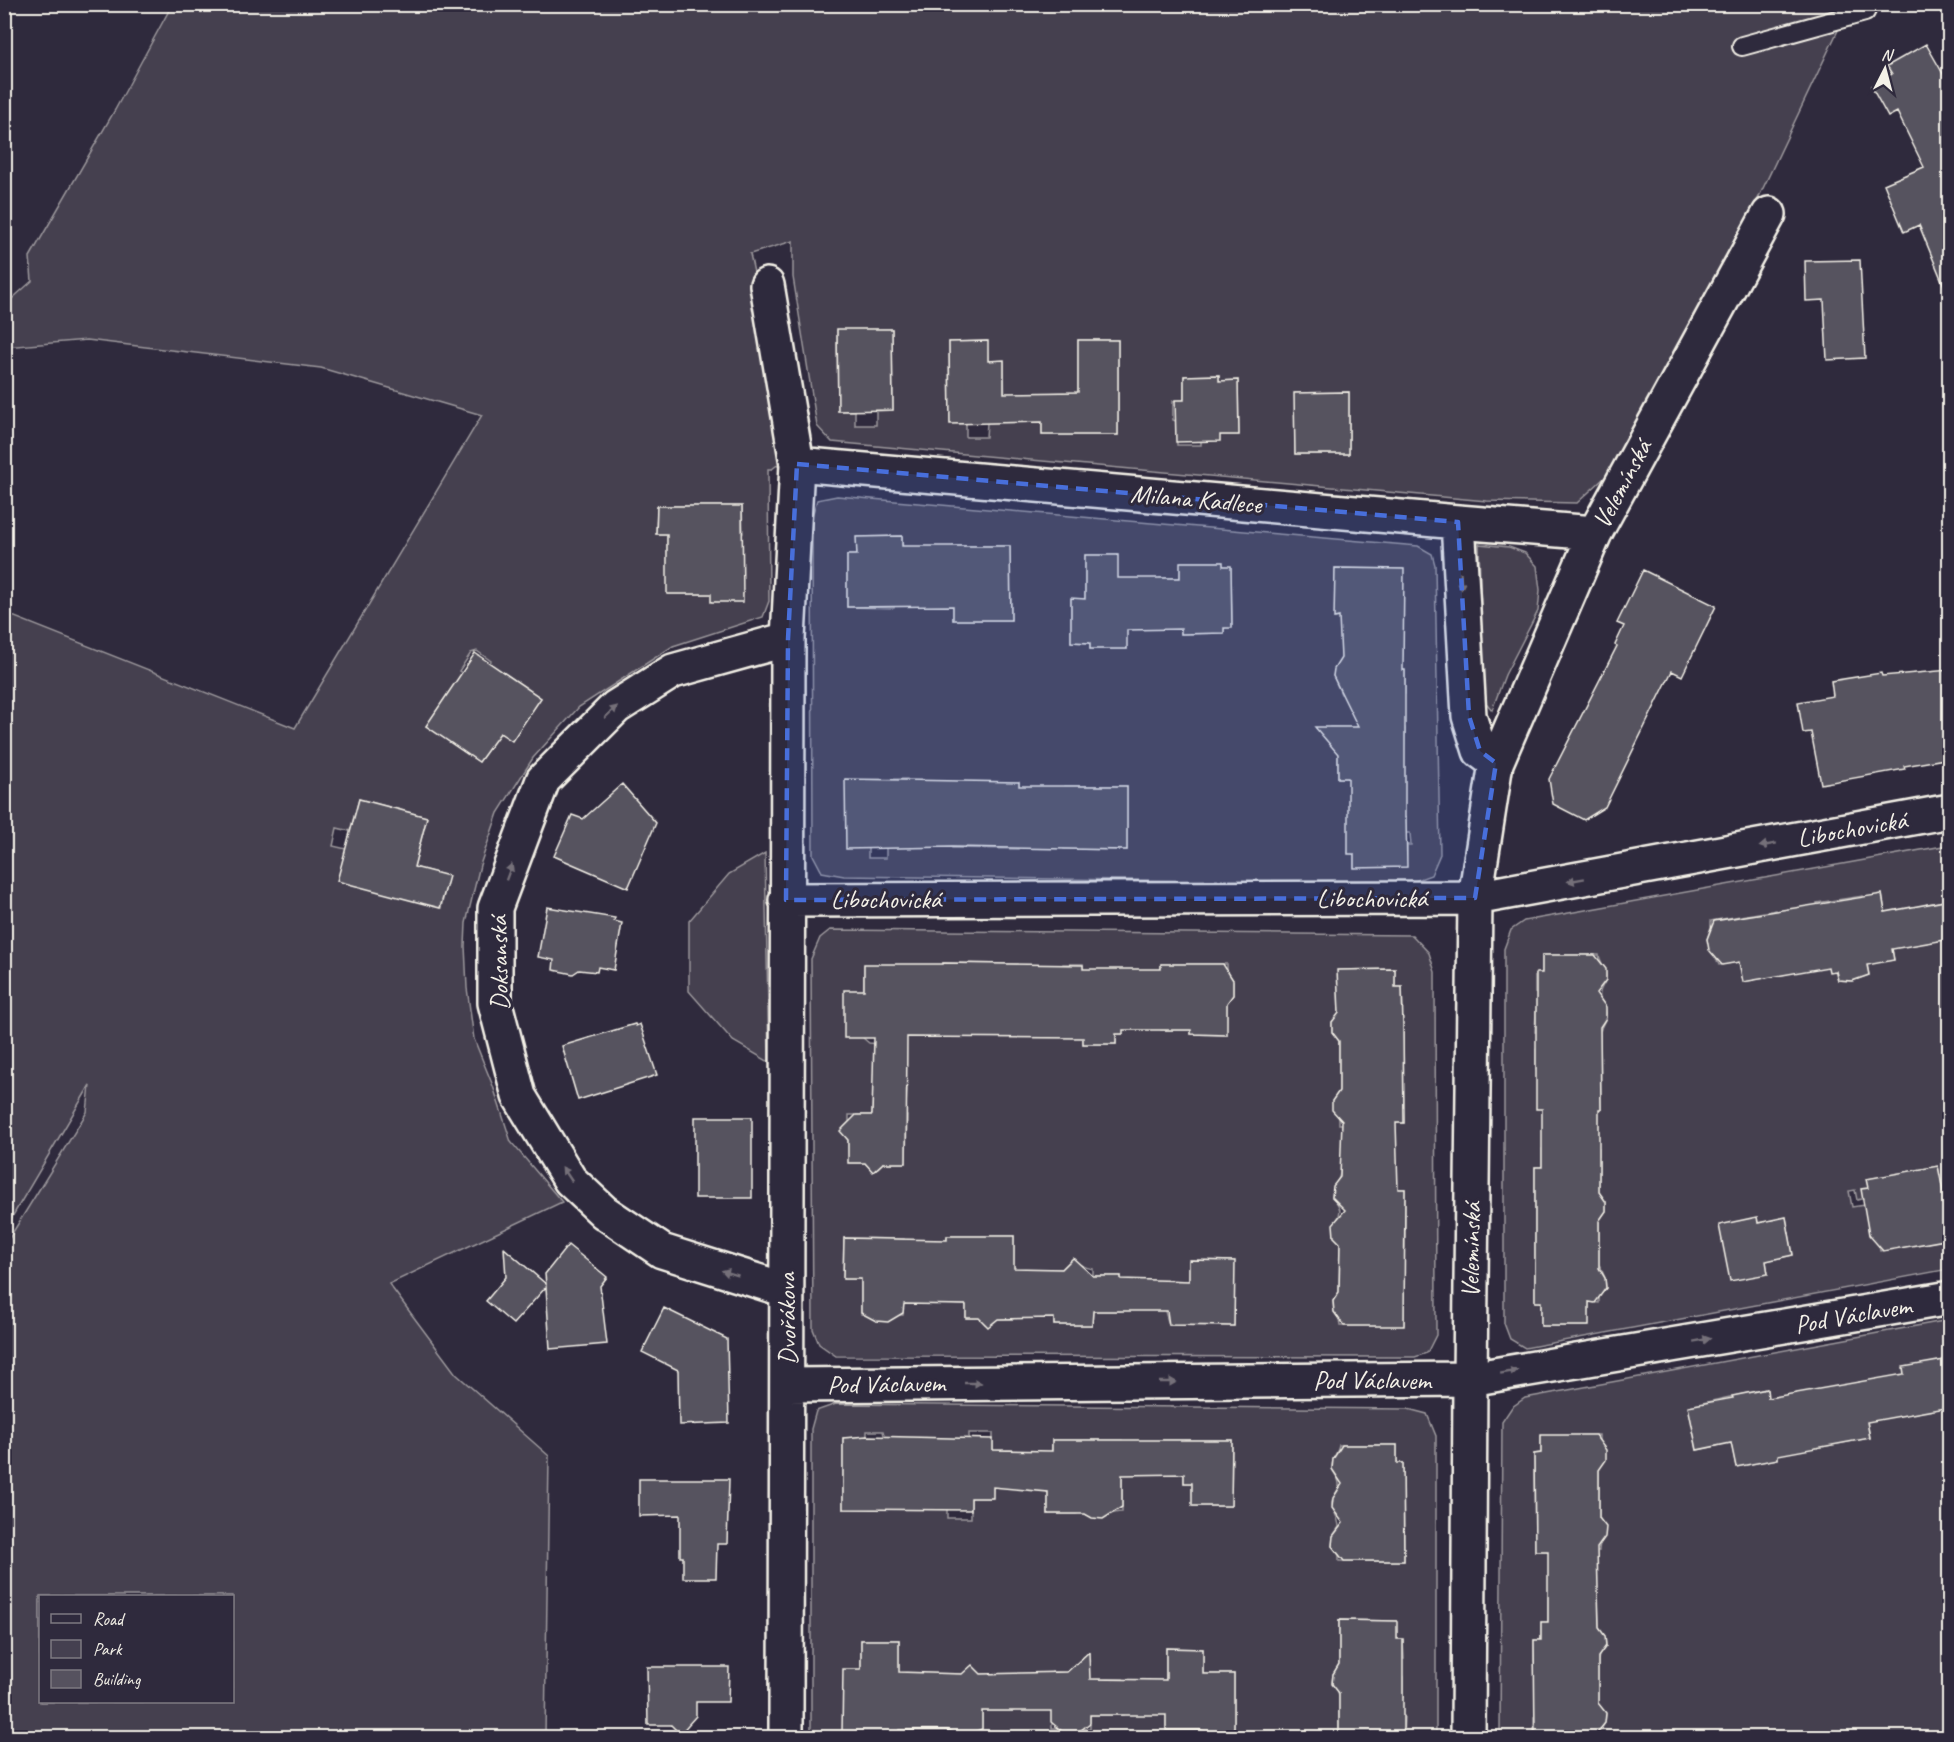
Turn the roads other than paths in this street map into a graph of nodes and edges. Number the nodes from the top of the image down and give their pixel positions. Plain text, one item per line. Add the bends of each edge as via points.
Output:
1 (1869, 4) edge
2 (1742, 46) dead end
3 (1769, 214) dead end
4 (767, 285) dead end
5 (797, 464) junction
6 (1458, 522) junction
7 (1595, 532) junction
8 (788, 639) junction
9 (1496, 764) junction
10 (1950, 811) edge
11 (1475, 898) junction
12 (786, 900) junction
13 (786, 1290) junction
14 (1950, 1298) edge
15 (1470, 1379) junction
16 (788, 1385) junction
17 (786, 1737) edge
18 (1468, 1737) edge

1 - 2 lane via 1865,12
3 - 7 street, Velemínská
4 - 5 street, Dvořákova
5 - 6 street, Milana Kadlece
5 - 8 street, Dvořákova
6 - 7 street, Milana Kadlece
6 -> 9 street via 1468,716 1480,751
7 - 9 street, Velemínská
8 - 12 street, Dvořákova
13 -> 8 street, Doksanská via 662,1251 604,1212 570,1180 519,1096 495,1004 495,908 543,780 616,707 673,671
9 - 11 street, Velemínská
10 -> 11 street, Libochovická
11 - 12 street, Libochovická
11 - 15 street, Velemínská
12 - 13 street, Dvořákova
13 - 16 street, Dvořákova
15 -> 14 street, Pod Václavem
16 -> 15 street, Pod Václavem
15 - 18 street, Velemínská
16 - 17 street, Dvořákova

